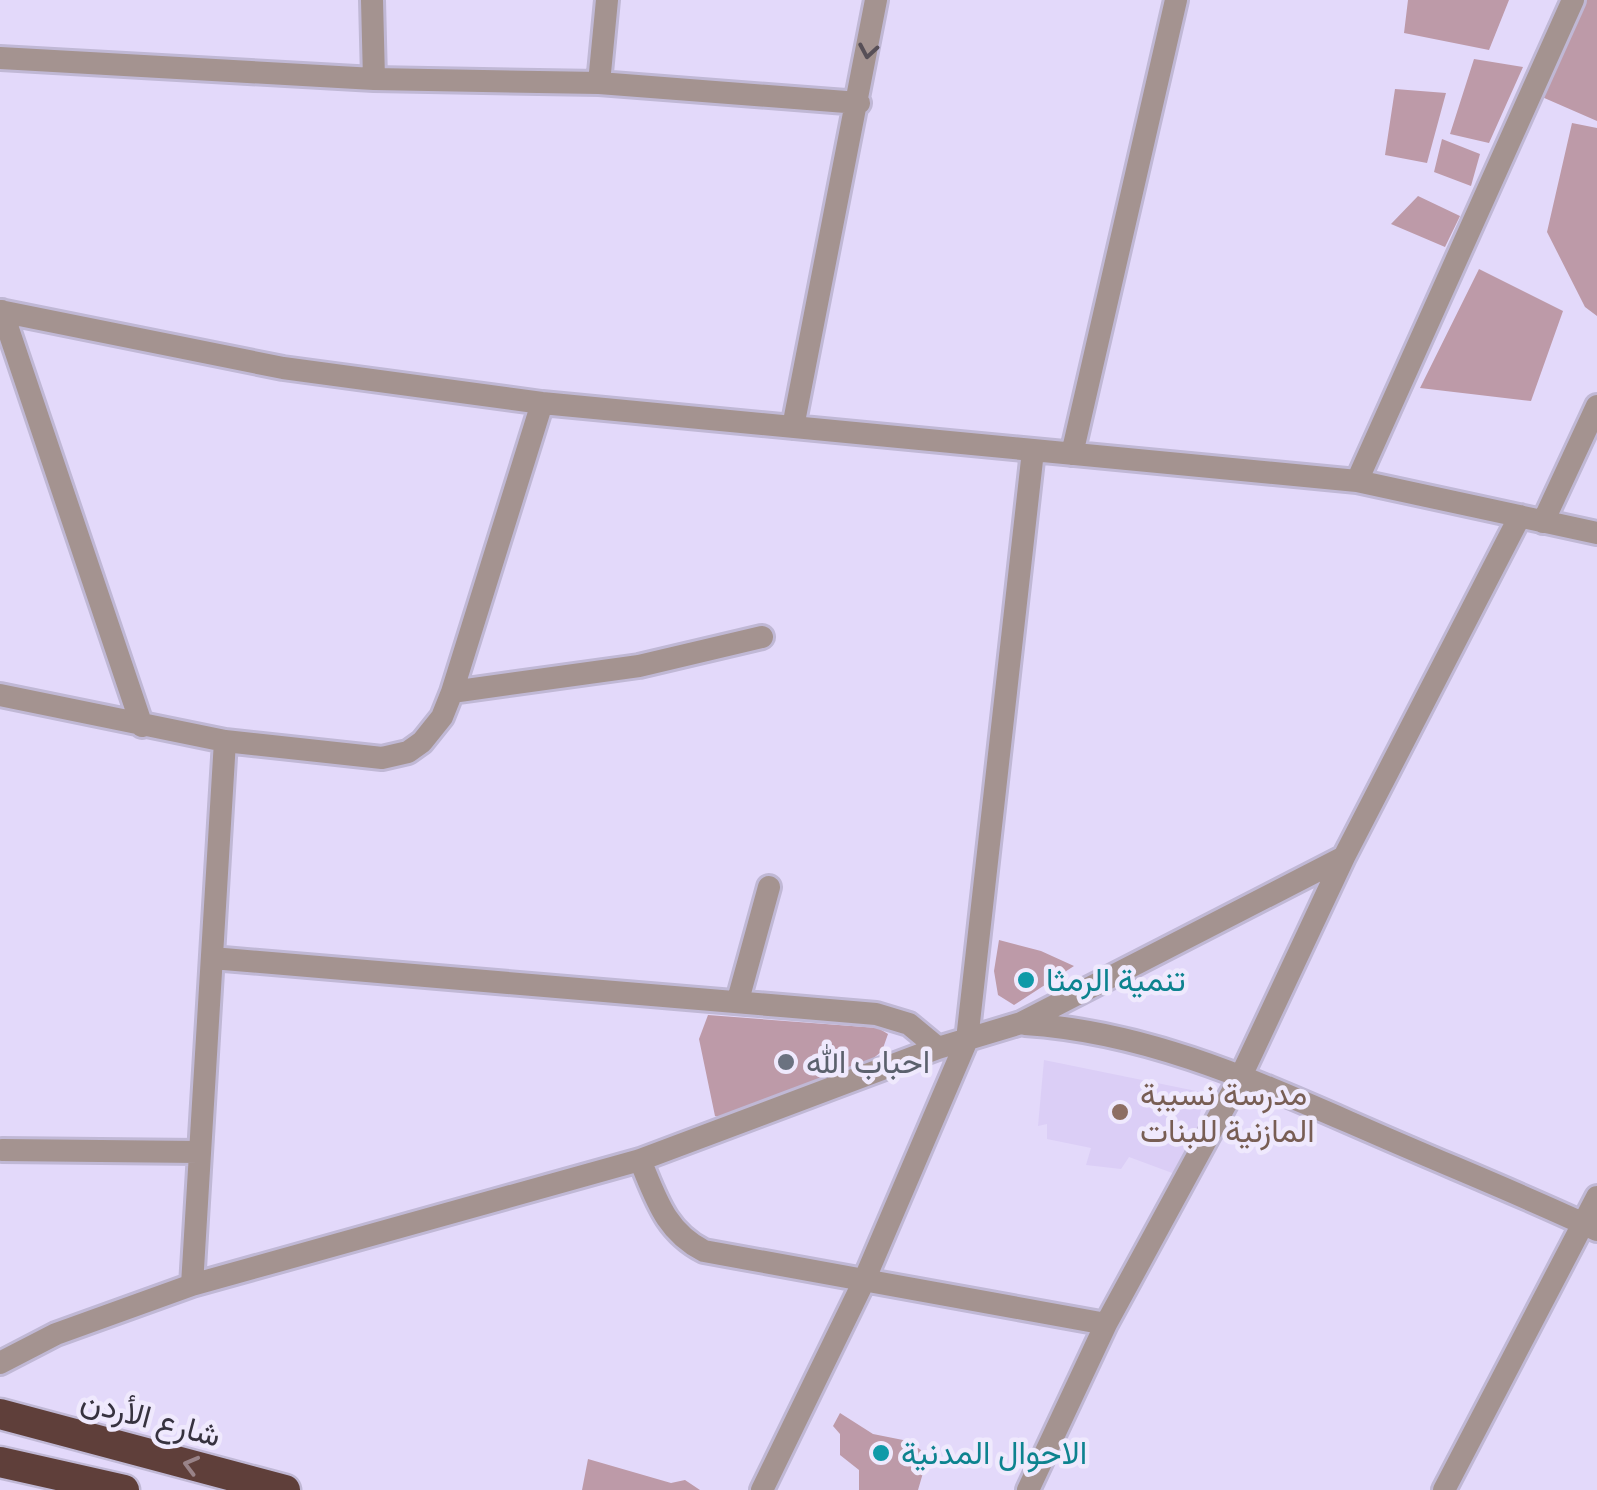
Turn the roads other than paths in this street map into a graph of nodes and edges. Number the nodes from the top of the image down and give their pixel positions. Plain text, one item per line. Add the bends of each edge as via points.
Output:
1 (372, 0) edge
2 (608, 0) edge
3 (876, 0) edge
4 (1176, 0) edge
5 (1573, 0) edge
6 (0, 58) edge
7 (374, 80) junction
8 (599, 83) junction
9 (859, 103) junction
10 (1, 311) edge
11 (542, 402) junction
12 (1597, 406) edge
13 (793, 427) junction
14 (1033, 450) junction
15 (1072, 454) junction
16 (1358, 482) junction
17 (1532, 519) junction
18 (1597, 533) edge
19 (762, 637) dead end
20 (452, 692) junction
21 (0, 695) edge
22 (142, 726) junction
23 (225, 741) junction
24 (1344, 857) junction
25 (769, 887) dead end
26 (212, 958) junction
27 (738, 1000) junction
28 (1021, 1024) junction
29 (968, 1040) junction
30 (938, 1048) junction
31 (1241, 1076) junction
32 (2, 1150) edge
33 (199, 1152) junction
34 (640, 1160) junction
35 (1597, 1197) edge
36 (1590, 1226) edge
37 (863, 1283) junction
38 (192, 1285) junction
39 (1106, 1324) junction
40 (0, 1362) edge
41 (0, 1414) edge
42 (0, 1462) edge
43 (124, 1490) edge
44 (285, 1490) edge
45 (762, 1490) edge
46 (1028, 1490) edge
47 (1444, 1490) edge

1 - 7 street
2 - 8 street
3 -> 9 street
4 - 15 street
5 - 16 street
6 - 7 street
7 - 8 street
8 - 9 street
9 - 13 street
10 - 11 street via 283,368
10 - 22 street
11 - 13 street
11 - 20 street
12 - 17 street
13 - 14 street
14 - 15 street
14 - 29 street
15 - 16 street
16 - 17 street
17 - 18 street
17 - 24 street
19 - 20 street via 639,666
20 - 23 street via 422,742 382,758
21 - 22 street
22 - 23 street
23 - 26 street
24 - 28 street
24 - 31 street
25 - 27 street
26 - 27 street
26 - 33 street
27 - 30 street via 876,1014 909,1024
28 - 29 street
28 - 31 street via 1112,1032
29 - 30 street
29 - 37 street
30 - 34 street
31 - 36 street
31 - 39 street
32 - 33 street
33 - 38 street
34 - 37 street via 666,1221 682,1240 704,1251
34 - 38 street
35 - 36 street
36 - 47 street
37 - 39 street
37 - 45 street
38 - 40 street via 56,1334
39 - 46 street
44 -> 41 highway, شارع الأردن
42 - 43 highway

